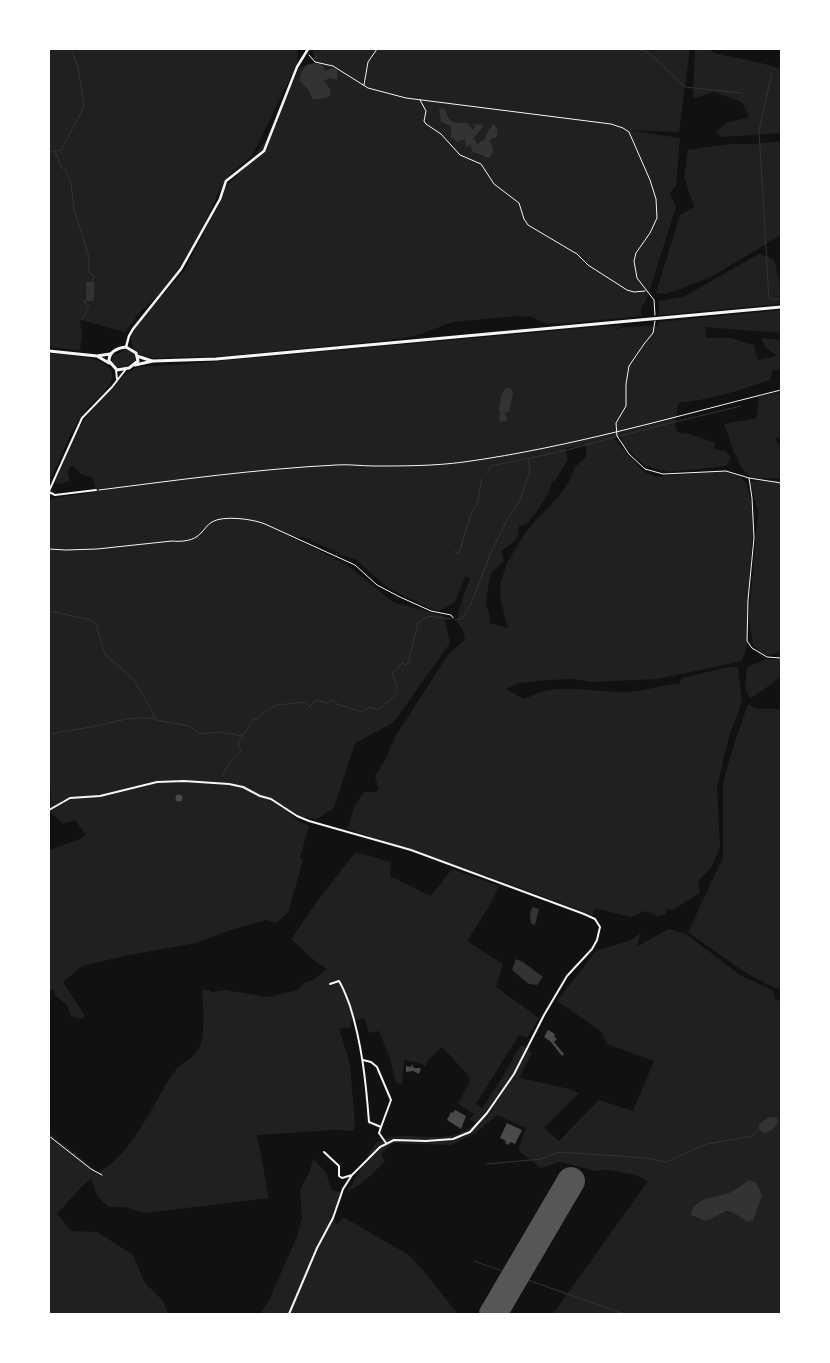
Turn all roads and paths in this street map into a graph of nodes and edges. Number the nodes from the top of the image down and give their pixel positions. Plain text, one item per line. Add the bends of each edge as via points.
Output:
1 (378, 49) edge
2 (307, 50) edge
3 (364, 86) junction
4 (420, 99) junction
5 (647, 291) junction
6 (781, 307) edge
7 (656, 319) junction
8 (126, 347) junction
9 (49, 351) edge
10 (110, 354) junction
11 (97, 356) junction
12 (137, 356) junction
13 (152, 361) junction
14 (110, 364) junction
15 (135, 365) junction
16 (115, 369) junction
17 (126, 369) junction
18 (117, 379) junction
19 (781, 390) edge
20 (616, 432) junction
21 (749, 478) junction
22 (781, 483) edge
23 (96, 490) joint
24 (49, 492) edge
25 (49, 549) edge
26 (453, 618) dead end
27 (781, 658) edge
28 (49, 810) edge
29 (330, 984) dead end
30 (363, 1060) junction
31 (380, 1127) junction
32 (49, 1136) edge
33 (386, 1143) junction
34 (324, 1152) dead end
35 (102, 1175) dead end
36 (352, 1175) junction
37 (289, 1314) edge

1 - 3 path via 368,62
2 - 3 path via 311,59 333,66
2 - 8 street via 264,151 226,181 220,199 181,269 134,328
3 - 4 path via 386,94
4 - 5 path via 426,111 426,124 441,134 460,155 481,164 494,184 519,203 528,225 577,254 593,269 627,290
4 - 5 path via 611,124 629,132 656,199 653,228 634,261 637,278
5 - 7 path via 654,300
6 - 7 main road
7 - 13 main road via 216,359
7 - 20 path via 653,333 629,366 626,406 618,418
8 - 10 main road
8 - 12 main road
9 - 11 main road
10 - 11 main road
10 - 14 main road
11 - 14 main road
12 - 13 main road
12 - 15 main road
13 - 15 main road
14 - 16 main road
15 - 17 main road
16 - 17 main road
16 - 18 street
17 - 18 street
18 - 24 street via 82,418
19 - 20 path
20 - 21 path via 628,454 645,469 663,474 726,471
20 - 23 path via 455,463 308,466
21 - 22 path
21 - 27 path via 754,538 747,641 767,657
23 - 24 street via 55,495
25 - 26 path via 97,549 181,542 200,534 213,520 251,520 355,565 377,585
28 - 33 street via 70,798 100,796 157,782 237,785 271,799 308,821 432,858 596,920 600,933 594,944 567,976 514,1074 470,1132 453,1139 398,1139
29 - 30 street via 339,981 344,989
30 - 31 street via 369,1122
30 - 31 street via 377,1067 391,1100
31 - 33 street via 379,1133
32 - 35 path
33 - 36 street
34 - 36 street via 339,1166 339,1176
36 - 37 street

